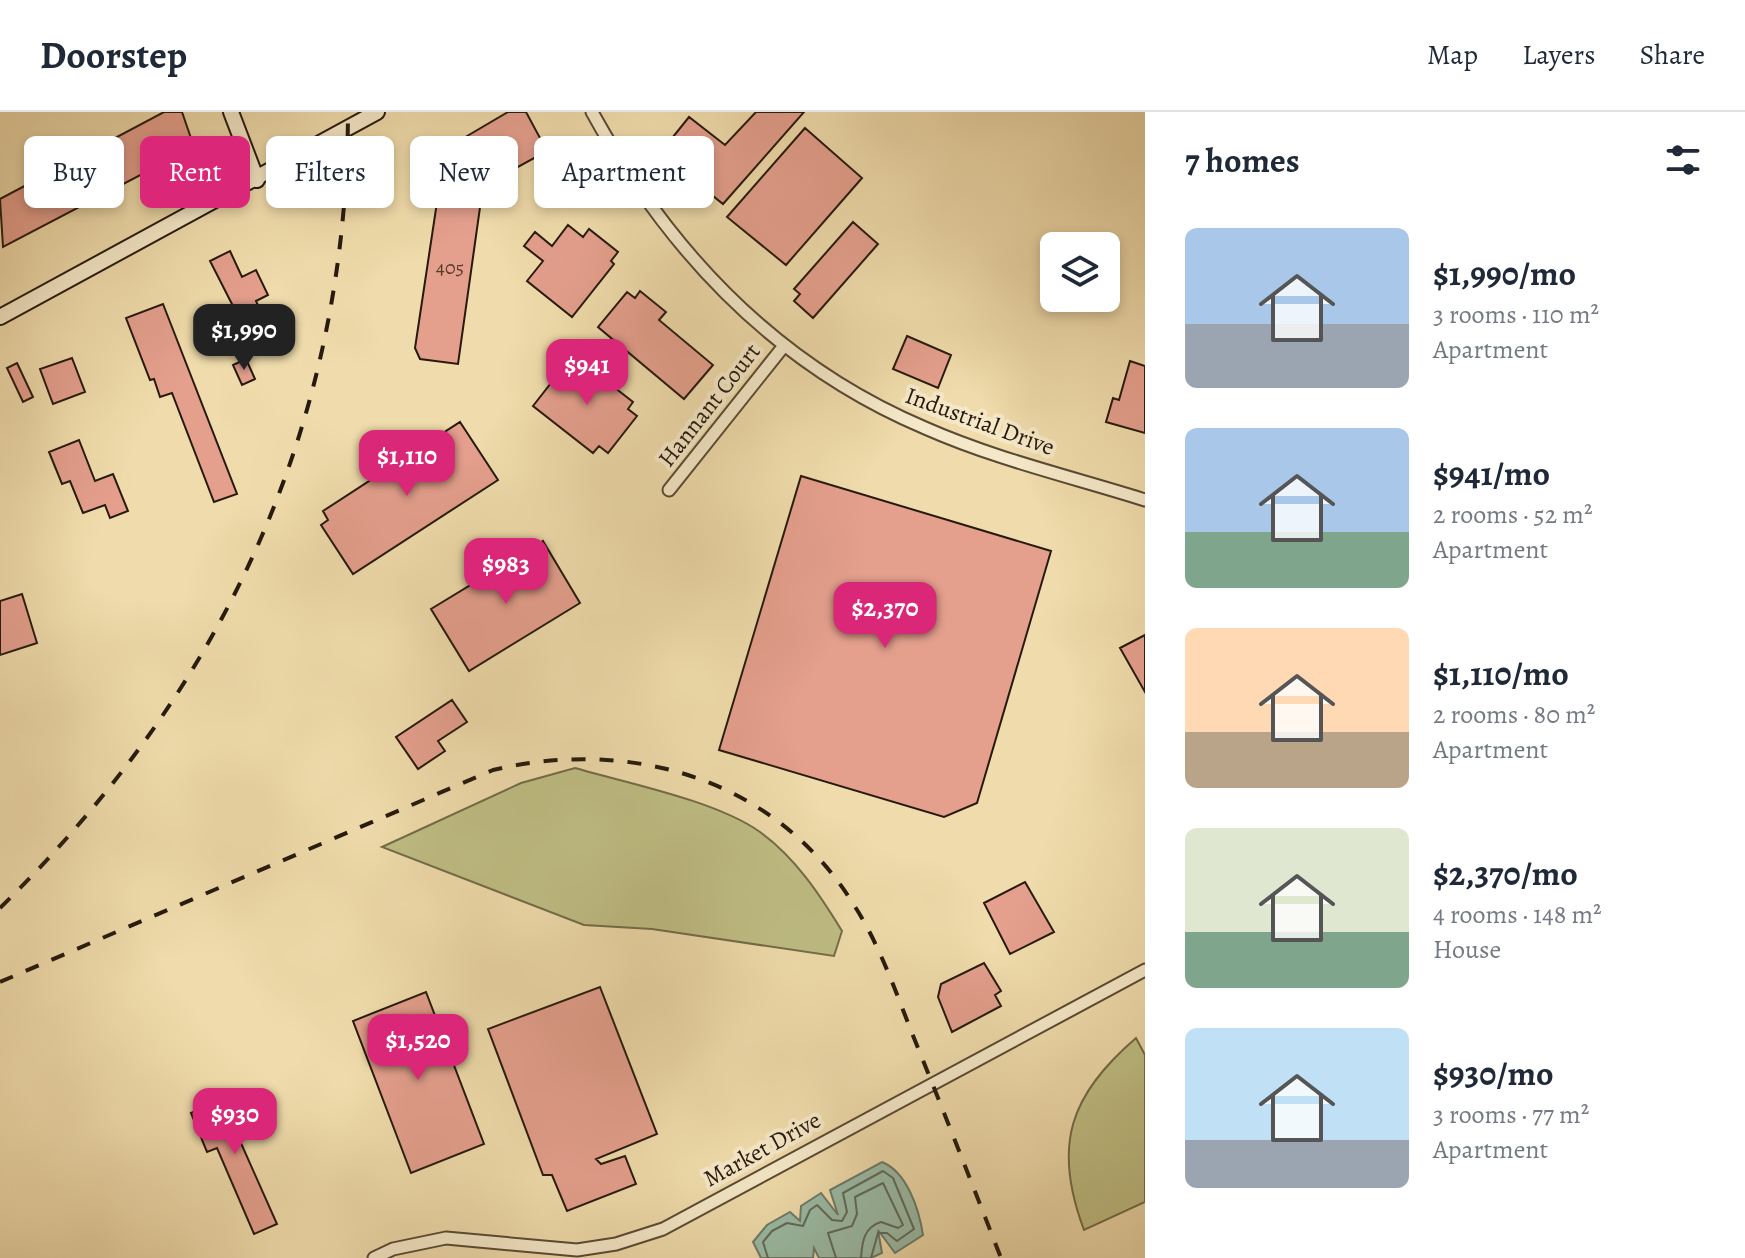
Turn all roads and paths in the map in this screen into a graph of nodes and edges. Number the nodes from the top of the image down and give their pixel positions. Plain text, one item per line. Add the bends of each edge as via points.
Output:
1 (231, 112) edge
2 (377, 112) edge
3 (592, 112) edge
4 (257, 180) junction
5 (0, 317) edge
6 (783, 347) junction
7 (669, 490) dead end
8 (1145, 500) edge
9 (1145, 970) edge
10 (374, 1258) edge

1 - 4 main road
2 - 4 main road
3 - 6 street, Industrial Drive via 646,202 712,279
4 - 5 main road
6 - 7 street, Hannant Court
6 - 8 street, Industrial Drive via 927,429
9 - 10 street, Market Drive via 663,1229 577,1250 446,1238

